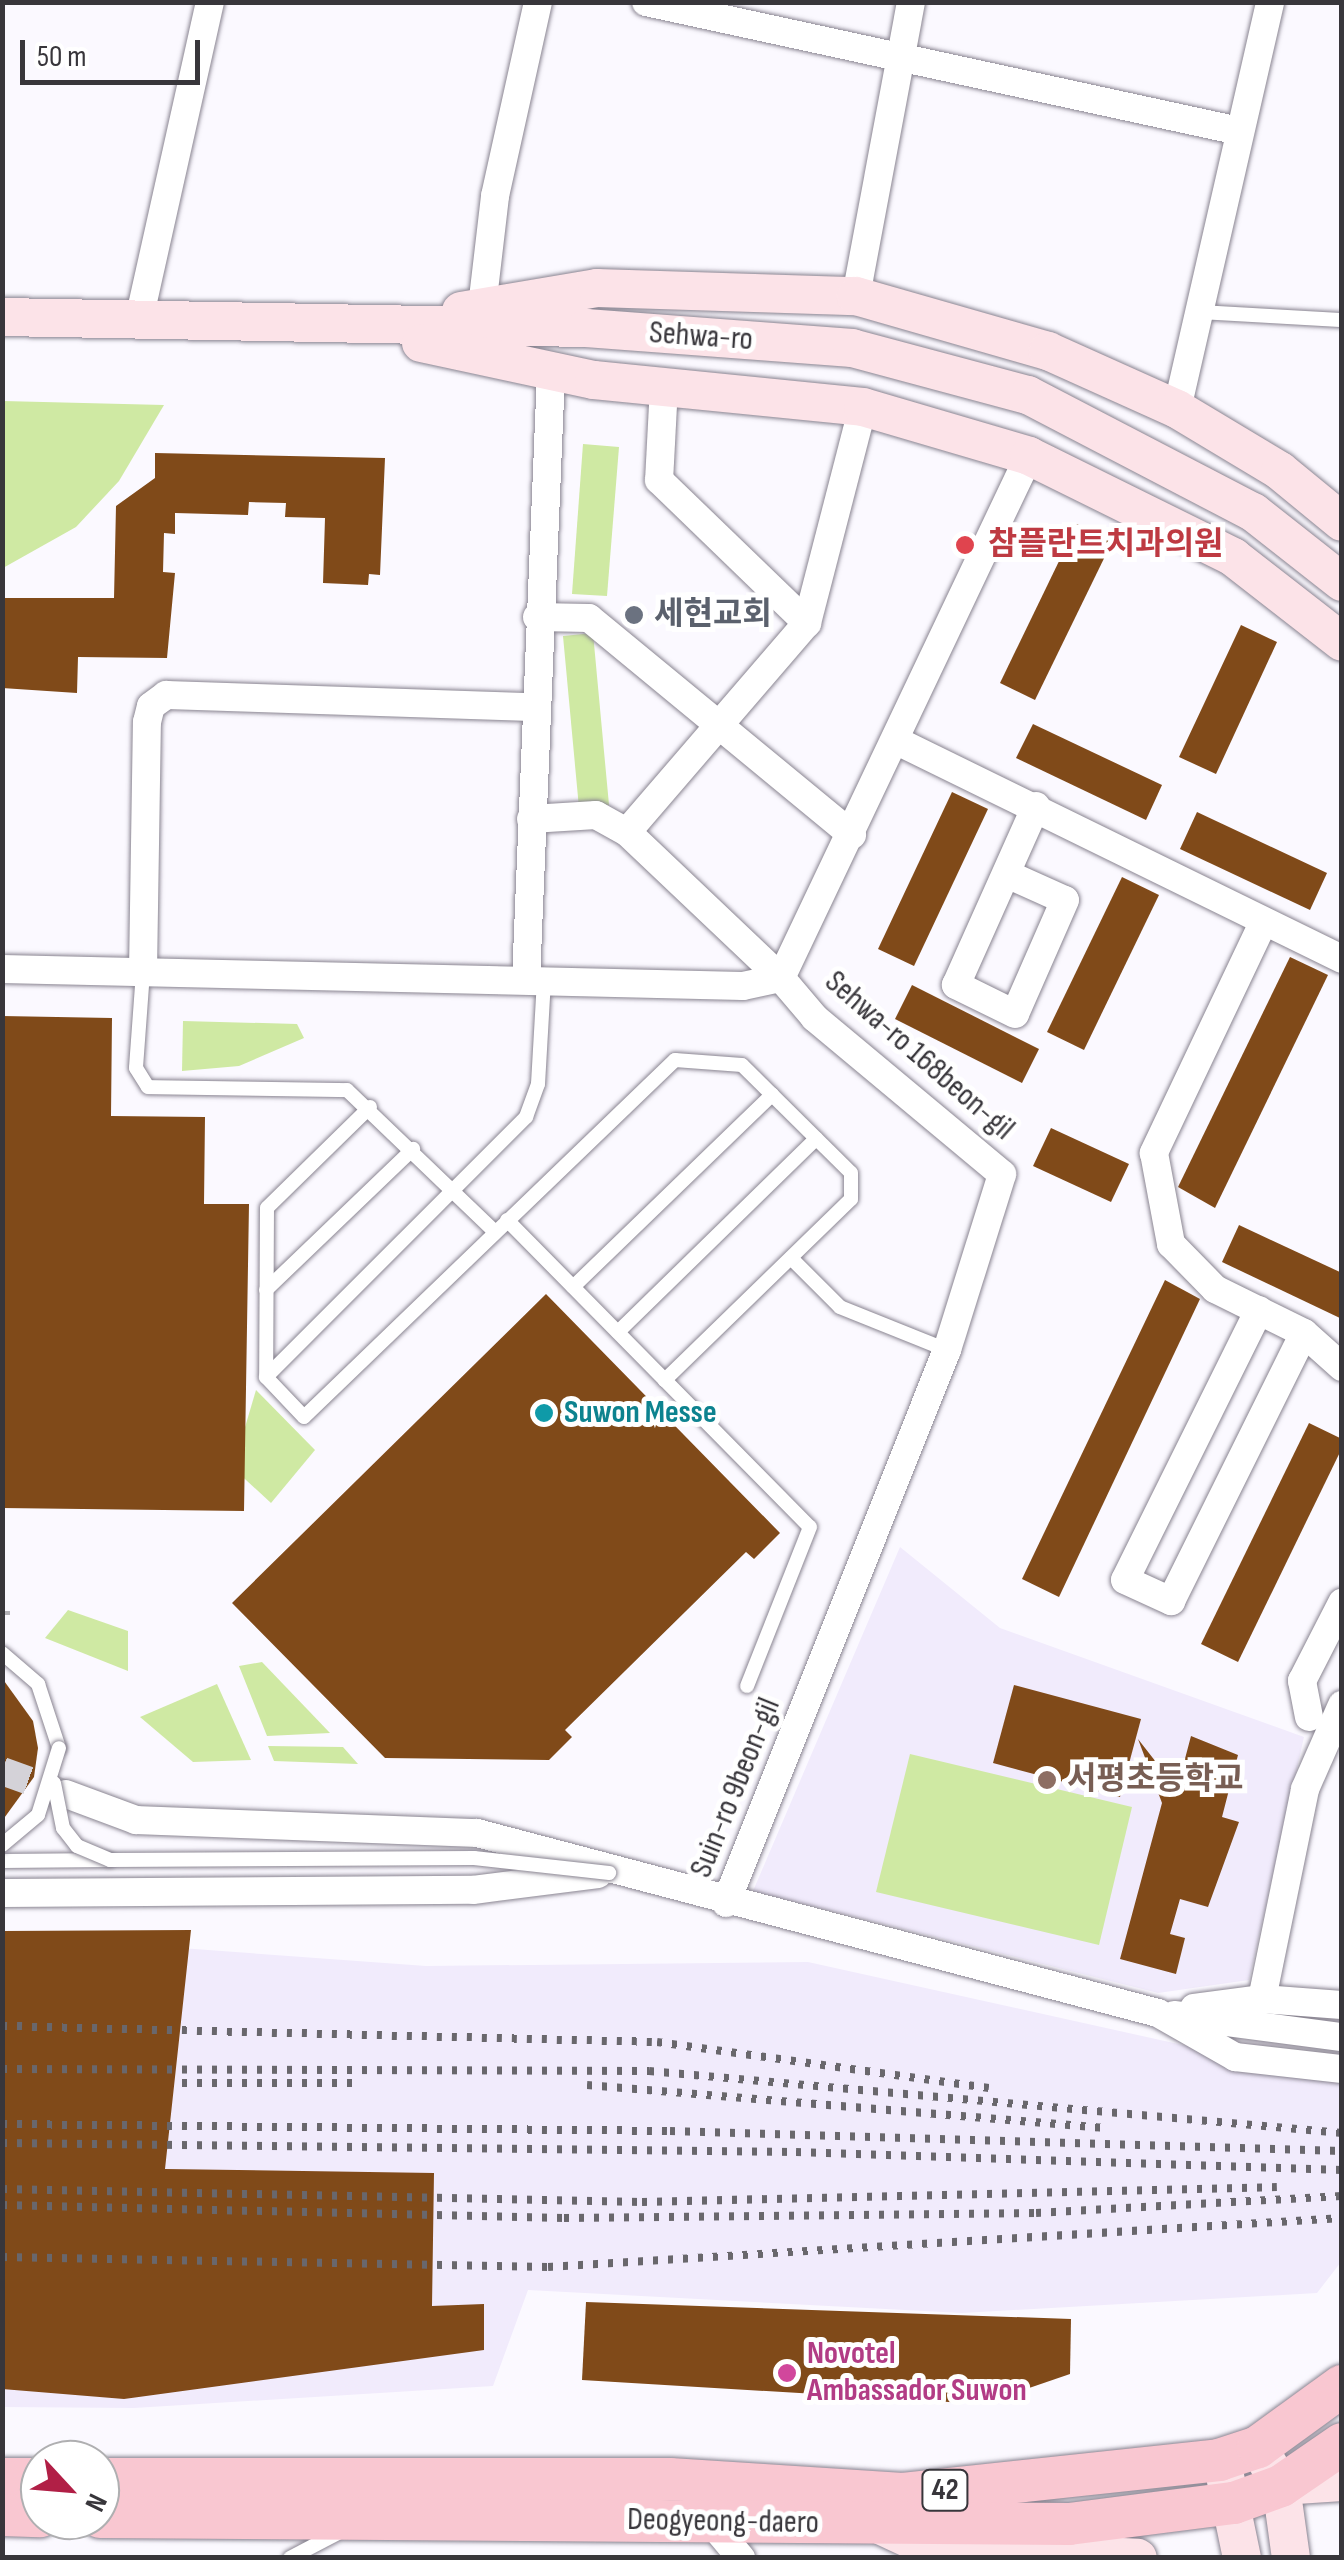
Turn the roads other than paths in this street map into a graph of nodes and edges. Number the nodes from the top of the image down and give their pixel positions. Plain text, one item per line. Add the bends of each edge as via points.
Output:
1 (210, 2) edge
2 (538, 2) edge
3 (646, 2) edge
4 (912, 2) edge
5 (1270, 2) edge
6 (899, 58) junction
7 (1239, 132) junction
8 (856, 296) junction
9 (482, 307) junction
10 (1198, 312) junction
11 (2, 317) edge
12 (1342, 320) edge
13 (138, 324) junction
14 (356, 328) junction
15 (551, 372) junction
16 (664, 386) junction
17 (863, 407) junction
18 (1176, 409) junction
19 (1029, 456) junction
20 (1342, 522) edge
21 (1342, 582) edge
22 (537, 617) junction
23 (807, 623) junction
24 (1342, 642) edge
25 (533, 707) junction
26 (722, 722) junction
27 (896, 742) junction
28 (1036, 806) junction
29 (532, 819) junction
30 (626, 832) junction
31 (852, 835) junction
32 (1008, 875) junction
33 (1262, 923) junction
34 (1342, 960) edge
35 (2, 969) edge
36 (143, 972) junction
37 (781, 978) junction
38 (535, 980) junction
39 (772, 1095) junction
40 (370, 1106) junction
41 (816, 1139) junction
42 (412, 1149) junction
43 (455, 1192) junction
44 (507, 1220) junction
45 (495, 1232) junction
46 (791, 1258) junction
47 (573, 1286) junction
48 (266, 1290) junction
49 (1260, 1310) junction
50 (618, 1332) junction
51 (1304, 1333) junction
52 (947, 1350) junction
53 (1342, 1368) edge
54 (266, 1377) junction
55 (666, 1380) junction
56 (886, 1509) joint
57 (1342, 1602) edge
58 (2, 1654) edge
59 (747, 1686) dead end
60 (1342, 1705) edge
61 (1310, 1717) dead end
62 (60, 1789) junction
63 (477, 1833) junction
64 (2, 1845) edge
65 (110, 1860) junction
66 (2, 1861) edge
67 (609, 1872) junction
68 (473, 1890) junction
69 (2, 1893) edge
70 (726, 1904) junction
71 (1262, 2000) junction
72 (1342, 2005) edge
73 (1158, 2013) junction
74 (1342, 2037) edge
75 (1342, 2069) edge
76 (1342, 2386) edge
77 (1323, 2426) edge
78 (1342, 2444) edge
79 (1238, 2454) junction
80 (1342, 2482) edge
81 (120, 2486) edge
82 (1281, 2486) junction
83 (1234, 2503) junction
84 (120, 2517) edge
85 (376, 2518) junction
86 (213, 2519) edge
87 (709, 2520) junction
88 (880, 2525) junction
89 (290, 2558) edge
90 (741, 2558) edge
91 (1138, 2558) edge
92 (1242, 2558) edge
93 (1291, 2558) edge

1 - 13 street
2 - 9 street via 495,196
3 - 6 street
4 - 6 street
5 - 7 street
6 - 7 street
6 - 8 street
7 - 10 street
8 - 9 main road via 597,288
8 - 18 main road via 1048,350
9 - 14 main road
10 - 12 lane
10 - 18 street
11 - 13 main road, Sehwa-ro
13 - 14 main road, Sehwa-ro
14 - 15 main road
14 - 21 main road, Sehwa-ro via 586,328 852,348 1028,395 1254,512
15 - 16 main road
15 - 22 street
16 - 17 main road
16 - 23 street via 659,480
17 - 19 main road
17 - 23 street
18 - 20 main road via 1280,471
19 - 24 main road via 1233,556
19 - 27 street, Sehwa-ro 168beon-gil
22 - 25 street
22 - 26 street via 589,618
23 - 26 street
25 - 29 street
25 - 36 street via 166,695 150,706 147,722
26 - 30 street
26 - 31 street
27 - 28 street
27 - 31 street, Sehwa-ro 168beon-gil
28 - 32 street
28 - 33 street
29 - 30 street via 596,815
29 - 38 street
30 - 37 street
31 - 37 street, Sehwa-ro 168beon-gil
32 - 32 street via 956,985 1015,1014 1065,900
33 - 34 street
33 - 49 street via 1154,1153 1171,1244 1215,1289
35 - 36 street
36 - 38 street
36 - 40 lane via 136,1068 148,1087 348,1090
37 - 38 street via 743,986
37 - 52 street, Sehwa-ro 168beon-gil via 814,1018 1002,1174
38 - 43 lane via 538,1084 526,1117
39 - 41 lane
39 - 44 lane via 742,1065 675,1060
39 - 47 lane
40 - 42 lane
40 - 48 lane via 267,1208
41 - 46 lane via 850,1173 851,1199
41 - 50 lane
42 - 43 lane
42 - 48 lane
43 - 45 lane
43 - 54 lane
44 - 45 lane
44 - 47 lane
45 - 54 lane via 304,1417
46 - 52 lane via 840,1306
46 - 55 lane
47 - 50 lane
48 - 54 lane
49 - 51 street
49 - 51 street via 1125,1580 1171,1600
50 - 55 lane
51 - 53 street
52 - 56 street, Sehwa-ro 168beon-gil
55 - 59 lane via 810,1527
56 - 70 street, Suin-ro 9beon-gil
57 - 61 street via 1302,1681
58 - 62 lane, bridge via 38,1684 54,1714
60 - 71 street via 1305,1788
62 - 63 street via 136,1820
62 - 64 lane, bridge
62 - 65 lane, bridge via 64,1828 78,1846
63 - 67 street
63 - 68 street via 491,1854
65 - 66 lane
65 - 67 lane, bridge via 474,1858
67 - 68 street
67 - 70 street
68 - 69 street
70 - 73 street, Suin-ro 9beon-gil
71 - 72 street, Suin-ro 9beon-gil
71 - 73 street, Suin-ro 9beon-gil
73 - 74 street
73 - 75 street, Suin-ro 9beon-gil via 1235,2057
76 - 77 main road, 42
77 - 79 main road, 42
78 - 82 main road, 42
79 - 82 main road
79 - 83 main road
79 - 86 main road, Deogyeong-daero / 42 via 904,2494 670,2479
80 - 82 main road, Deogyeong-daero
81 - 86 main road, Deogyeong-daero / 42
82 - 83 main road, Deogyeong-daero / 42
82 - 93 main road
83 - 88 main road, Deogyeong-daero / 42 via 1069,2524
83 - 92 main road
84 - 86 main road, Deogyeong-daero
85 - 86 main road, Deogyeong-daero / 42
85 - 87 main road, Deogyeong-daero / 42
85 - 89 lane
87 - 88 main road, Deogyeong-daero / 42
87 - 90 street
88 - 91 main road via 929,2548

